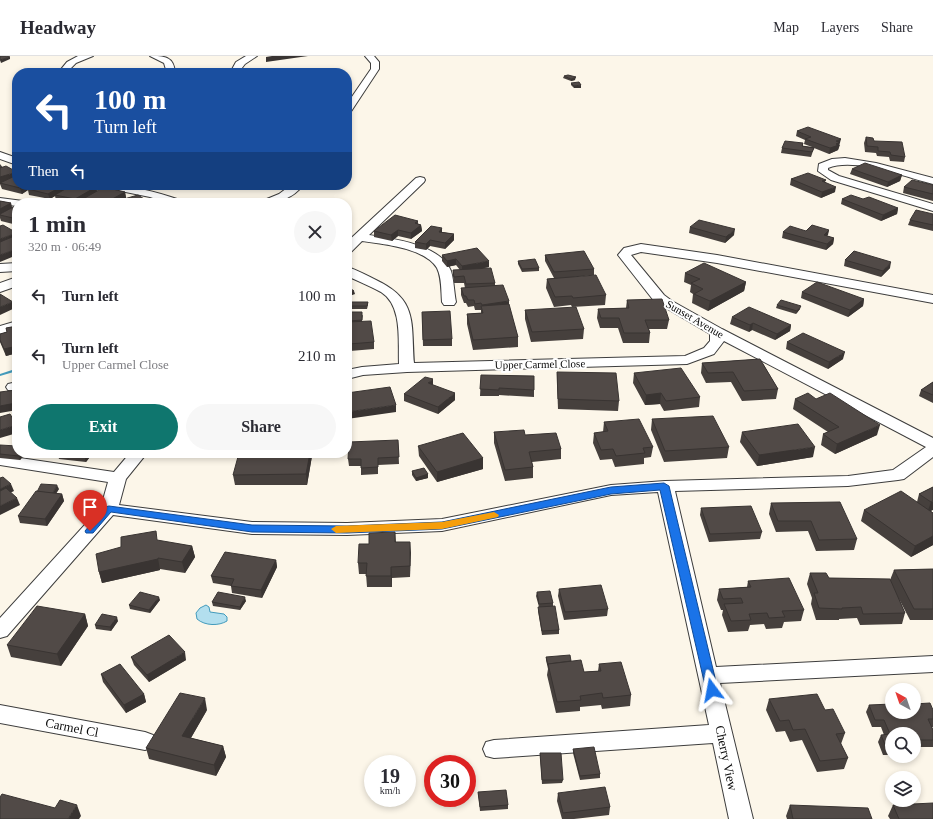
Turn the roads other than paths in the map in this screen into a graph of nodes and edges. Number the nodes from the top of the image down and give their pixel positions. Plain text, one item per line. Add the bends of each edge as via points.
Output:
1 (89, 56) edge
2 (154, 56) edge
3 (253, 56) edge
4 (369, 56) edge
5 (65, 68) edge
6 (170, 68) edge
7 (236, 68) edge
8 (352, 103) edge
9 (0, 156) edge
10 (12, 160) edge
11 (420, 180) dead end
12 (933, 181) edge
13 (131, 190) edge
14 (291, 190) edge
15 (164, 198) edge
16 (278, 198) edge
17 (0, 201) edge
18 (12, 202) edge
19 (933, 208) edge
20 (360, 237) junction
21 (352, 244) edge
22 (12, 267) edge
23 (0, 268) edge
24 (352, 273) edge
25 (12, 283) edge
26 (0, 288) edge
27 (933, 299) edge
28 (449, 302) dead end
29 (12, 326) edge
30 (0, 330) edge
31 (717, 332) junction
32 (407, 368) junction
33 (352, 374) edge
34 (933, 444) edge
35 (933, 449) edge
36 (136, 458) edge
37 (0, 460) edge
38 (118, 478) junction
39 (664, 486) junction
40 (109, 509) junction
41 (0, 631) edge
42 (933, 664) edge
43 (709, 675) junction
44 (0, 714) edge
45 (722, 733) junction
46 (145, 741) dead end
47 (494, 749) dead end
48 (741, 819) edge

1 - 5 street via 72,62
2 - 6 street via 169,63
3 - 7 street via 243,60
4 - 8 street via 375,62 375,68
9 - 10 street
11 - 20 street
12 - 19 street via 850,161 828,163 823,166 823,171 835,178
13 - 15 street
14 - 16 street
17 - 18 street
20 - 21 street
20 - 28 street via 420,250 435,258 444,268
22 - 23 street
24 - 32 street via 386,290 397,300 403,312
25 - 26 street
27 - 31 street, Sunset Avenue via 717,258 641,248 628,251 624,255 659,298
29 - 30 street
31 - 32 street, Upper Carmel Close via 717,342 709,351 687,360
31 - 34 street, Sunset Avenue
32 - 33 street, Upper Carmel Close
35 - 39 street via 898,475 848,481
36 - 38 street
37 - 38 street
38 - 40 street
39 - 40 street via 611,490 442,525 371,528 252,528
39 - 43 street, Cherry View
40 - 41 street
42 - 43 street
43 - 45 street, Cherry View
44 - 46 street, Carmel Cl
45 - 47 street
45 - 48 street, Cherry View

